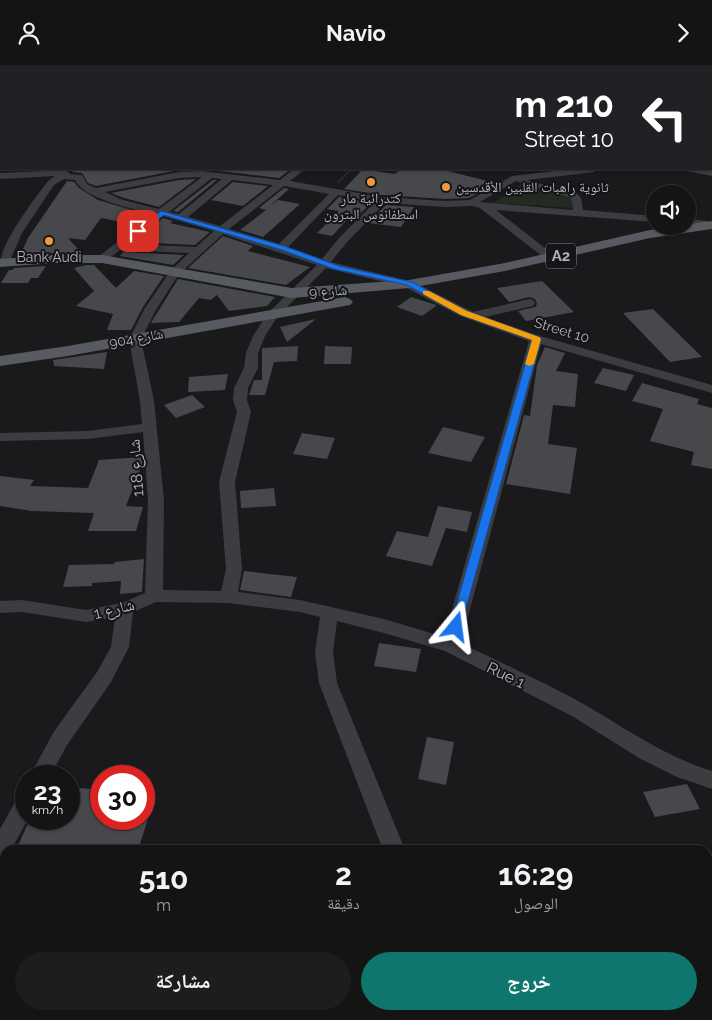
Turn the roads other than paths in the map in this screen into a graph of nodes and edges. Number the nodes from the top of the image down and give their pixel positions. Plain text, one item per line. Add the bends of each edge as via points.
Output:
1 (143, 170) edge
2 (299, 170) edge
3 (578, 170) edge
4 (696, 170) edge
5 (65, 173) edge
6 (168, 173) edge
7 (531, 173) edge
8 (712, 173) edge
9 (210, 175) junction
10 (0, 176) edge
11 (230, 177) junction
12 (512, 179) junction
13 (136, 182) junction
14 (281, 184) junction
15 (58, 188) junction
16 (92, 189) junction
17 (336, 192) junction
18 (382, 200) junction
19 (472, 203) junction
20 (484, 206) junction
21 (163, 213) junction
22 (578, 213) junction
23 (181, 217) junction
24 (646, 218) edge
25 (696, 223) edge
26 (709, 224) edge
27 (220, 231) junction
28 (116, 247) junction
29 (281, 248) junction
30 (197, 250) junction
31 (551, 258) junction
32 (102, 259) junction
33 (2, 263) edge
34 (325, 263) junction
35 (175, 272) junction
36 (409, 283) junction
37 (292, 293) junction
38 (529, 303) dead end
39 (272, 314) junction
40 (472, 316) junction
41 (135, 339) junction
42 (536, 339) junction
43 (0, 361) edge
44 (712, 389) edge
45 (150, 427) junction
46 (0, 437) edge
47 (154, 596) junction
48 (228, 597) junction
49 (0, 607) edge
50 (124, 609) junction
51 (329, 614) junction
52 (451, 646) junction
53 (46, 765) edge
54 (712, 780) edge
55 (15, 822) edge
56 (3, 845) edge
57 (392, 845) edge

1 - 13 street
2 - 14 street
3 - 7 street
4 - 8 street
5 - 10 street
5 - 15 street via 52,183
5 - 16 street, Street 10 via 79,177 81,184
6 - 9 street
6 - 13 street
7 - 12 street
9 - 11 street
9 - 21 street
11 - 14 street
11 - 23 street
12 - 19 street
12 - 22 street via 574,196
13 - 16 street
14 - 17 street
14 - 27 street
15 - 16 street
15 - 33 street via 31,207
16 - 21 street, Street 10 via 119,202
17 - 18 street
17 - 29 street
18 - 19 street
18 - 34 street
19 - 20 street
20 - 22 street
20 - 31 street
21 - 23 street, Street 10
21 - 28 street
22 - 24 street
23 - 27 street, Street 10
25 - 26 street
26 - 31 main road, شارع 9 / A2 via 650,234
27 - 29 street, Street 10
27 - 30 street
28 - 30 street
28 - 32 street
29 - 34 street, Street 10
30 - 35 street
31 - 36 main road, شارع 9 / A2
32 - 33 main road, شارع 9 / A2
32 - 35 main road, شارع 9 / A2
34 - 36 street, Street 10
34 - 37 street
35 - 37 main road, شارع 9 / A2
35 - 41 street
36 - 37 main road, شارع 9 / A2
36 - 39 main road, شارع 904 via 396,293
36 - 40 street, Street 10
37 - 39 street
38 - 40 street
39 - 41 main road, شارع 904
39 - 48 street via 258,337 251,368 241,388 244,412 227,482 234,569
40 - 42 street, Street 10
41 - 43 main road, شارع 904
41 - 45 street, شارع 118
42 - 44 street, Street 10
42 - 52 street
45 - 46 street via 88,435
45 - 47 street, شارع 118 via 156,500
47 - 48 street, شارع 1
47 - 50 street, شارع 1
48 - 51 street, Rue 1
49 - 50 street, شارع 1 via 22,606 86,616
50 - 53 street via 120,647
51 - 52 street, Rue 1
51 - 57 street via 324,652 328,683
52 - 54 street, Rue 1 via 579,711 684,771
55 - 56 street

